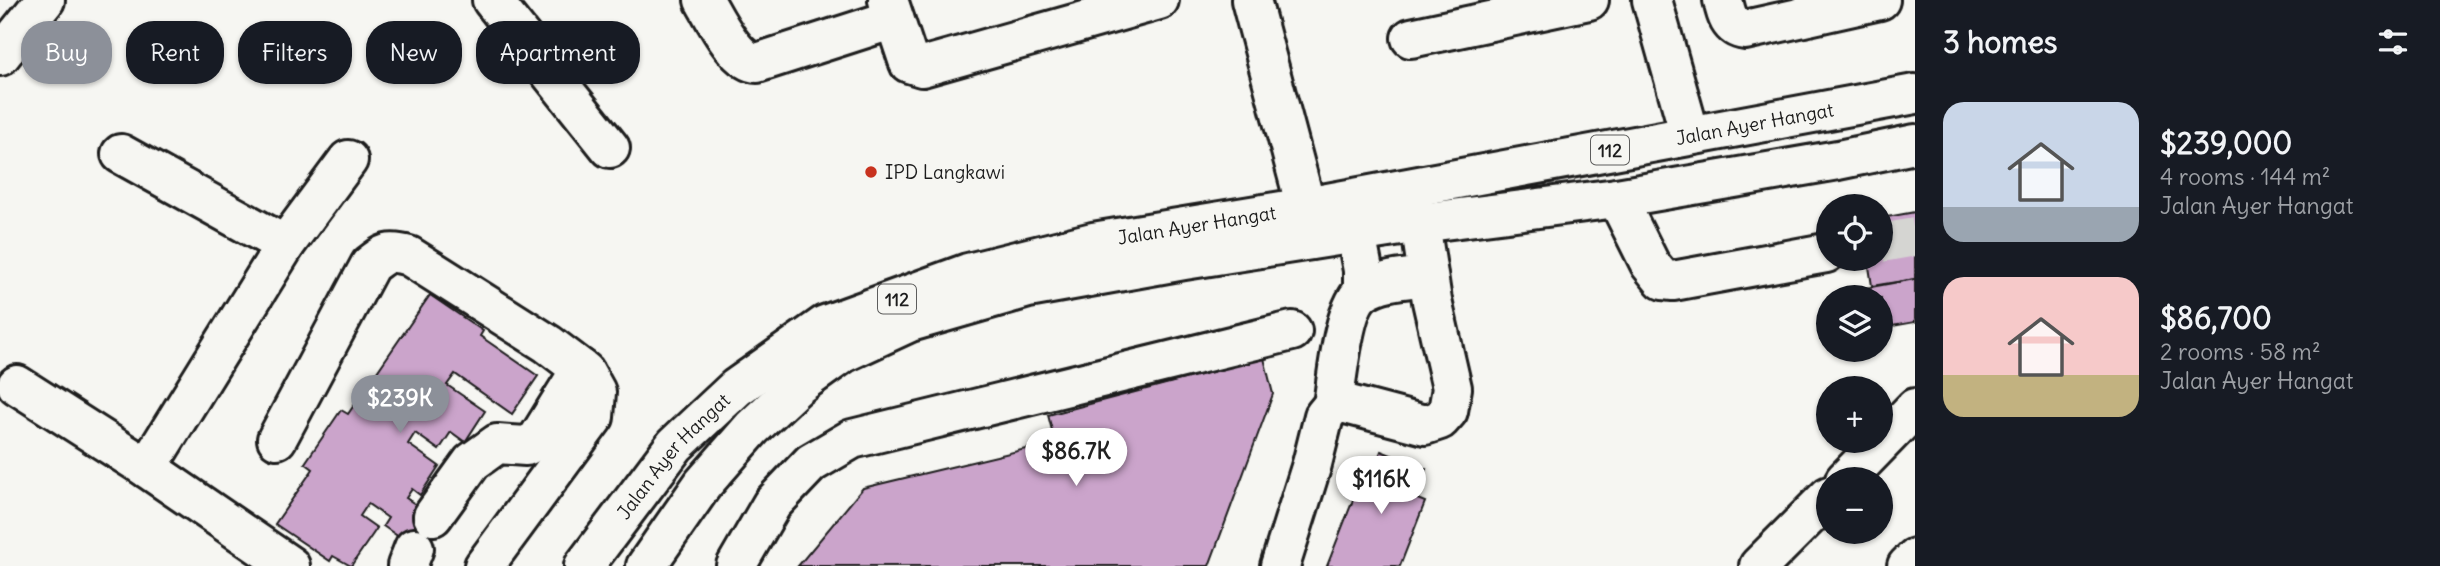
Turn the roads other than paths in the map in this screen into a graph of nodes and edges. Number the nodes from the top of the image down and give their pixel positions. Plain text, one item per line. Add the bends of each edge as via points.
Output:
1 (45, 0) edge
2 (492, 0) edge
3 (704, 0) edge
4 (1159, 0) edge
5 (1251, 0) edge
6 (1589, 0) edge
7 (1652, 0) edge
8 (1723, 0) edge
9 (1880, 0) edge
10 (891, 9) edge
11 (1410, 38) dead end
12 (0, 56) edge
13 (1915, 94) edge
14 (1690, 135) junction
15 (1915, 144) edge
16 (610, 148) dead end
17 (121, 154) dead end
18 (348, 160) dead end
19 (1617, 198) junction
20 (1420, 223) junction
21 (1308, 225) junction
22 (1356, 234) junction
23 (285, 246) junction
24 (1816, 255) edge
25 (1428, 276) junction
26 (1363, 291) junction
27 (1293, 331) dead end
28 (581, 369) junction
29 (17, 385) dead end
30 (1333, 405) junction
31 (1915, 408) edge
32 (277, 439) dead end
33 (1858, 467) edge
34 (147, 468) junction
35 (1816, 509) edge
36 (418, 543) edge
37 (1915, 558) edge
38 (290, 566) edge
39 (484, 566) edge
40 (584, 566) edge
41 (646, 566) edge
42 (736, 566) edge
43 (1280, 566) edge
44 (1759, 566) edge
45 (1907, 566) edge

1 - 12 main road
2 - 16 main road
3 - 10 main road via 731,43 750,63
4 - 10 main road via 922,67 909,63
5 - 21 main road
6 - 11 main road
7 - 14 main road
8 - 9 main road via 1730,21 1745,30
13 - 14 main road, Jalan Ayer Hangat / 112
14 - 21 main road, Jalan Ayer Hangat / 112
15 - 19 main road, Jalan Ayer Hangat / 112
17 - 23 main road
18 - 23 main road
19 - 20 main road, Jalan Ayer Hangat / 112
19 - 24 main road via 1650,264 1663,280
20 - 22 main road, Jalan Ayer Hangat / 112
20 - 25 main road
21 - 22 main road, Jalan Ayer Hangat / 112
21 - 40 main road, Jalan Ayer Hangat / 112 via 1093,242 968,273 825,326 736,388 675,445
21 - 41 main road, Jalan Ayer Hangat / 112 via 1184,260 1028,288 910,322 843,353 797,386 752,428 703,484
22 - 26 main road
23 - 34 main road
25 - 26 main road
25 - 30 main road via 1452,388 1448,411 1440,420 1425,425 1342,403
26 - 30 main road via 1343,334
27 - 42 main road via 852,439 811,464 772,504
28 - 32 main road via 409,256 385,254 370,265
28 - 36 main road via 537,440 526,446 497,444 472,462
28 - 39 main road via 596,392 594,417
29 - 34 main road
30 - 43 main road via 1324,416
31 - 33 main road
34 - 38 main road
35 - 44 main road
37 - 45 main road

